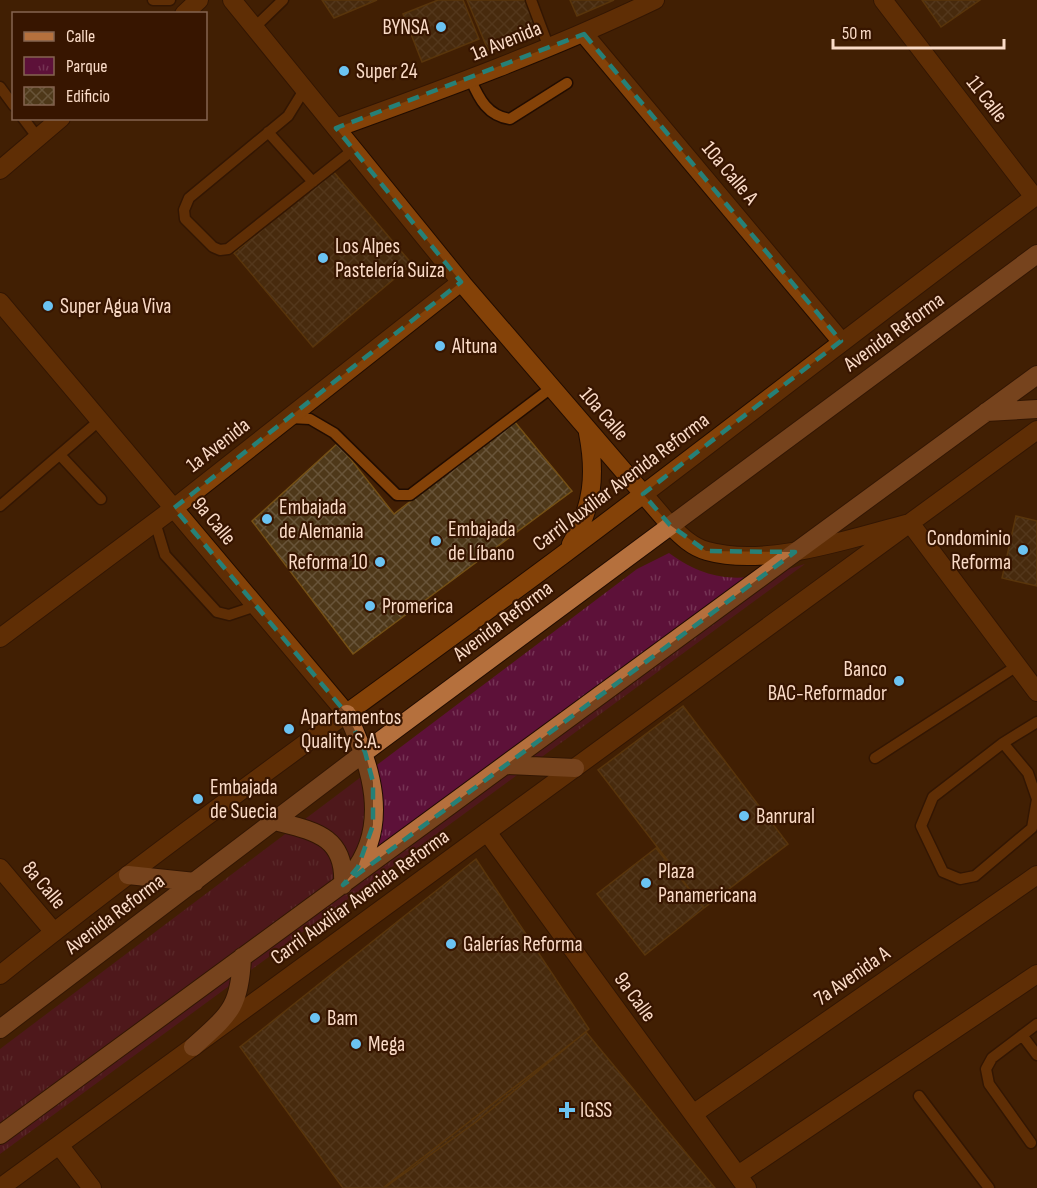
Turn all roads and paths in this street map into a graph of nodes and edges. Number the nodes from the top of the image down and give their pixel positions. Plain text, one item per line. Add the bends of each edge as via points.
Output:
1 (153, 0) edge
2 (170, 0) edge
3 (199, 0) edge
4 (232, 0) edge
5 (283, 0) edge
6 (531, 0) edge
7 (883, 0) edge
8 (648, 2) edge
9 (186, 12) edge
10 (254, 28) junction
11 (584, 34) junction
12 (549, 48) junction
13 (471, 80) junction
14 (567, 83) dead end
15 (0, 87) edge
16 (304, 90) junction
17 (12, 103) edge
18 (24, 120) edge
19 (59, 120) edge
20 (336, 128) junction
21 (268, 132) junction
22 (38, 138) junction
23 (353, 150) junction
24 (0, 170) edge
25 (313, 182) junction
26 (1036, 196) edge
27 (1037, 254) edge
28 (461, 282) junction
29 (0, 302) edge
30 (841, 341) junction
31 (1037, 375) edge
32 (551, 388) junction
33 (1037, 409) edge
34 (986, 412) junction
35 (289, 418) junction
36 (100, 420) junction
37 (1037, 430) edge
38 (588, 431) junction
39 (60, 455) junction
40 (643, 494) junction
41 (101, 498) dead end
42 (0, 506) edge
43 (174, 508) junction
44 (155, 522) junction
45 (910, 523) junction
46 (670, 525) junction
47 (795, 552) junction
48 (566, 553) junction
49 (256, 606) junction
50 (0, 638) edge
51 (1017, 666) junction
52 (1037, 692) edge
53 (347, 714) junction
54 (1037, 722) edge
55 (1003, 743) junction
56 (365, 752) junction
57 (875, 758) dead end
58 (506, 765) junction
59 (575, 768) junction
60 (275, 821) junction
61 (487, 832) junction
62 (0, 868) edge
63 (128, 875) junction
64 (1037, 875) edge
65 (195, 882) junction
66 (343, 885) junction
67 (54, 932) junction
68 (242, 957) junction
69 (1037, 974) edge
70 (0, 975) edge
71 (1037, 1024) edge
72 (0, 1029) edge
73 (1022, 1035) junction
74 (193, 1047) junction
75 (1037, 1055) edge
76 (919, 1095) dead end
77 (693, 1114) junction
78 (0, 1135) edge
79 (1031, 1143) dead end
80 (59, 1145) junction
81 (743, 1181) edge
82 (0, 1188) edge
83 (92, 1188) edge
84 (989, 1188) edge

1 - 2 lane
3 - 9 street
4 - 10 street, 10a Calle
5 - 10 lane
6 - 12 lane
7 - 26 street, 11 Calle
8 - 11 street, 1a Avenida
10 - 16 street, 10a Calle
11 - 12 street, 1a Avenida
11 - 30 street, 10a Calle A
12 - 13 street, 1a Avenida
13 - 14 lane via 492,112 510,119
13 - 20 street, 1a Avenida
15 - 17 lane
16 - 20 street, 10a Calle
16 - 21 lane via 288,116
18 - 22 lane
19 - 22 street
20 - 23 street, 10a Calle
21 - 25 lane
21 - 25 lane via 189,198 183,210 185,219 213,247 228,249
22 - 24 street
23 - 25 lane
23 - 28 street, 10a Calle
26 - 30 street, Carril Auxiliar Avenida Reforma
27 - 46 main road, Avenida Reforma
28 - 32 street, 10a Calle
28 - 35 street, 1a Avenida
29 - 36 street, 9a Calle
30 - 40 street, Carril Auxiliar Avenida Reforma
31 - 34 main road
32 - 35 lane via 410,495 397,495 334,433 310,419
32 - 38 street, 10a Calle
33 - 34 main road
34 - 47 main road
35 - 43 street, 1a Avenida
36 - 39 lane
36 - 43 street, 9a Calle
37 - 45 street, Carril Auxiliar Avenida Reforma
38 - 40 street, 10a Calle
38 - 48 street via 594,463 592,495 582,525
39 - 41 lane
39 - 42 lane
40 - 46 street, 10a Calle
40 - 48 street, Carril Auxiliar Avenida Reforma
43 - 44 street, 1a Avenida
43 - 49 street, 9a Calle
44 - 49 lane via 165,555 217,612 229,615
44 - 50 street, 1a Avenida
45 - 47 street, 10a Calle
45 - 51 street
45 - 59 street, Carril Auxiliar Avenida Reforma
46 - 47 street, 10a Calle via 706,551 727,555
46 - 56 main road, Avenida Reforma
47 - 58 main road
48 - 53 street, Carril Auxiliar Avenida Reforma
49 - 53 street, 9a Calle
51 - 52 street
51 - 57 lane
53 - 56 main road
53 - 63 street, Carril Auxiliar Avenida Reforma
54 - 55 lane
55 - 55 lane via 933,797 921,826 943,872 960,879 975,876 1032,828 1037,799 1028,773
56 - 60 main road, Avenida Reforma
56 - 66 main road via 373,782 373,825 358,867
58 - 59 main road
58 - 66 main road
59 - 61 street, Carril Auxiliar Avenida Reforma
60 - 65 main road, Avenida Reforma
60 - 66 main road via 327,839 342,865
61 - 74 street, Carril Auxiliar Avenida Reforma
61 - 77 street, 9a Calle
62 - 67 street, 8a Calle
63 - 65 main road
63 - 67 street, Carril Auxiliar Avenida Reforma
64 - 77 street, 7a Avenida A
65 - 72 main road, Avenida Reforma
66 - 68 main road
67 - 70 street, Carril Auxiliar Avenida Reforma
68 - 74 main road via 241,987 229,1014
68 - 78 main road
69 - 81 street
71 - 73 lane
73 - 75 lane
73 - 79 lane via 992,1058 986,1069 989,1084
74 - 80 street, Carril Auxiliar Avenida Reforma
76 - 84 lane
77 - 81 street, 9a Calle
80 - 82 street, Carril Auxiliar Avenida Reforma
80 - 83 street

